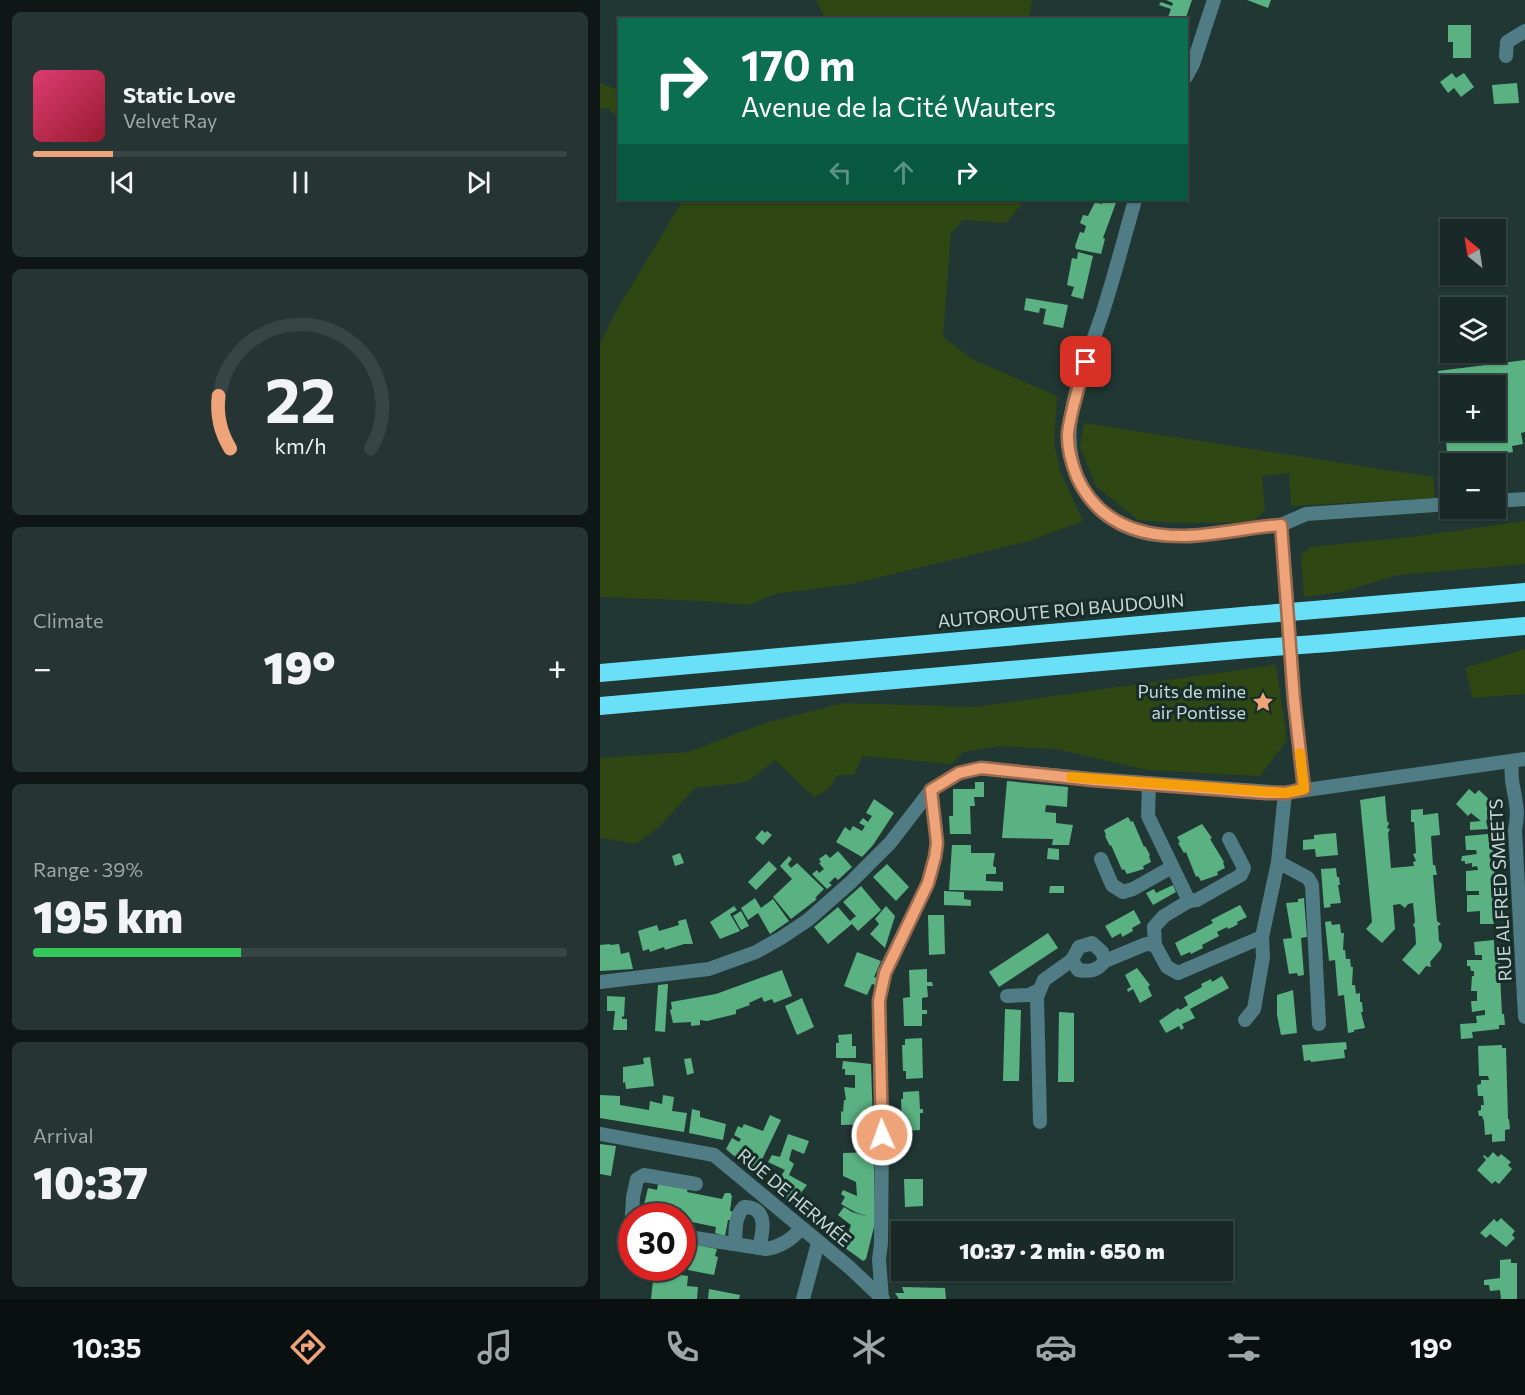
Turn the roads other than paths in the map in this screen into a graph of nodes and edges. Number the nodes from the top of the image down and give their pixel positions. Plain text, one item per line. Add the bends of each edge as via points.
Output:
1 (1214, 0) edge
2 (1525, 31) edge
3 (1506, 56) dead end
4 (1188, 73) edge
5 (1135, 201) edge
6 (1525, 499) edge
7 (1506, 500) edge
8 (1440, 505) edge
9 (1281, 525) junction
10 (1525, 592) edge
11 (1525, 626) edge
12 (600, 673) edge
13 (600, 706) edge
14 (1518, 760) edge
15 (1149, 783) junction
16 (1304, 789) junction
17 (931, 790) junction
18 (1286, 793) junction
19 (1229, 839) dead end
20 (1101, 859) dead end
21 (1278, 862) junction
22 (1172, 867) junction
23 (1189, 901) junction
24 (1262, 936) junction
25 (1155, 945) junction
26 (1072, 960) junction
27 (1105, 961) junction
28 (600, 982) edge
29 (1039, 990) junction
30 (1007, 996) dead end
31 (1525, 1017) edge
32 (1245, 1020) dead end
33 (1319, 1024) dead end
34 (1040, 1122) dead end
35 (600, 1134) edge
36 (696, 1184) dead end
37 (633, 1203) edge
38 (801, 1229) junction
39 (696, 1238) edge
40 (735, 1243) junction
41 (818, 1243) junction
42 (759, 1248) junction
43 (879, 1259) junction
44 (860, 1276) junction
45 (803, 1299) edge
46 (883, 1299) edge

1 - 4 street
2 - 3 street via 1508,42
5 - 9 street via 1074,400 1068,435 1072,464 1081,486 1113,520 1135,531 1187,536
6 - 7 street
8 - 9 street via 1306,514
9 - 16 street
10 - 12 highway, AUTOROUTE ROI BAUDOUIN, bridge
11 - 13 highway, bridge
14 - 16 street
14 - 31 street, RUE ALFRED SMEETS via 1513,787 1517,797 1515,830
15 - 17 street via 981,768 959,773
15 - 18 street
15 - 22 street via 1148,816
16 - 18 street
17 - 28 street via 890,843 851,882 781,938 709,969
17 - 43 street via 935,857 928,883 885,973 879,1001
18 - 21 street
19 - 23 street via 1244,868 1241,875
20 - 22 street via 1112,885 1123,892
21 - 24 street
21 - 33 street via 1308,878 1312,885
22 - 23 street
23 - 25 street via 1154,927
24 - 25 street via 1178,973 1167,967
24 - 32 street via 1263,957 1254,1009
25 - 27 street via 1146,944
26 - 27 street via 1078,970 1087,971 1095,970
26 - 27 street via 1079,947 1092,943
26 - 29 street via 1044,980
29 - 30 street via 1029,995
29 - 34 street
35 - 38 street, RUE DE HERMÉE via 714,1155
36 - 37 street via 644,1175 637,1179
38 - 41 street, RUE DE HERMÉE
38 - 42 street via 777,1248
39 - 40 street
40 - 42 street
40 - 42 street via 739,1212 752,1207 763,1218
41 - 44 street, RUE DE HERMÉE
41 - 45 street
43 - 44 street via 870,1273
43 - 46 street
44 - 46 street, RUE DE HERMÉE

